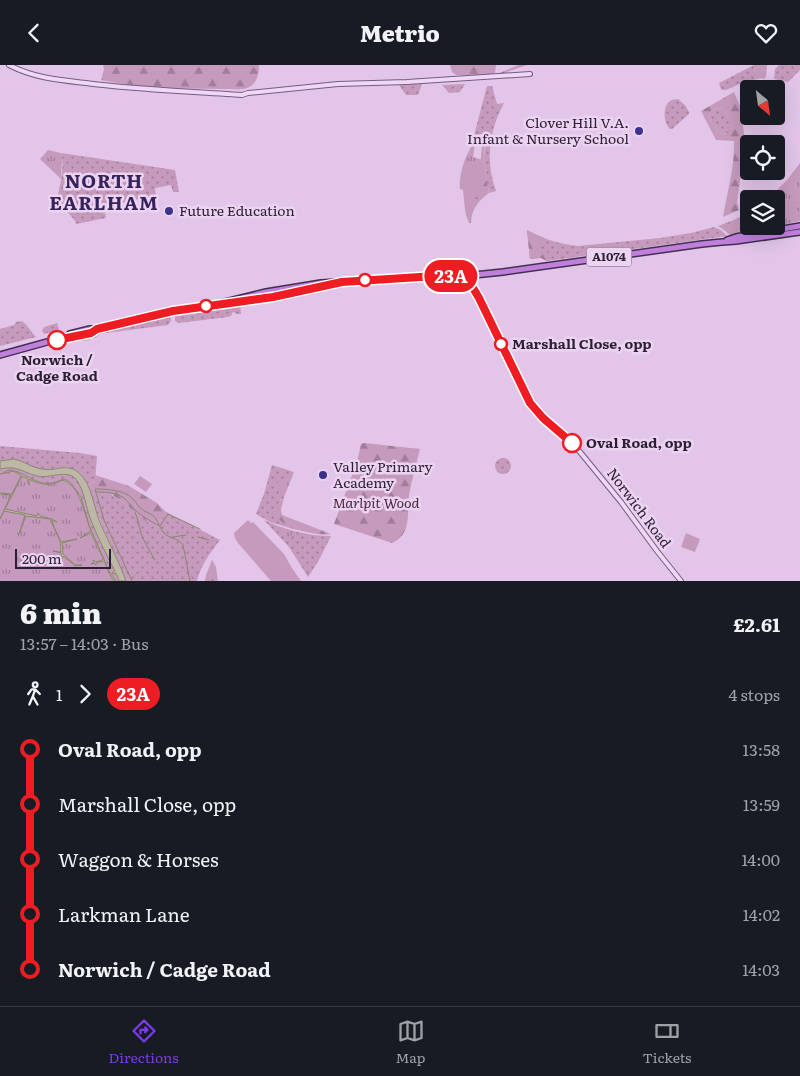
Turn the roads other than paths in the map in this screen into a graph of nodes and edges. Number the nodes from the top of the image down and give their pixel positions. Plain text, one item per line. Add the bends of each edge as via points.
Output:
1 (9, 65) edge
2 (530, 74) dead end
3 (800, 226) edge
4 (800, 231) edge
5 (722, 241) junction
6 (466, 276) junction
7 (0, 355) edge
8 (681, 581) edge

1 - 2 street via 39,76 98,85 242,95 338,84
3 - 5 highway, A1074
4 - 5 highway, A1074
5 - 6 highway, A1074
6 - 7 highway, A1074 via 342,282 273,297 161,313 73,333
6 - 8 street, Norwich Road via 533,407 580,452 622,501

